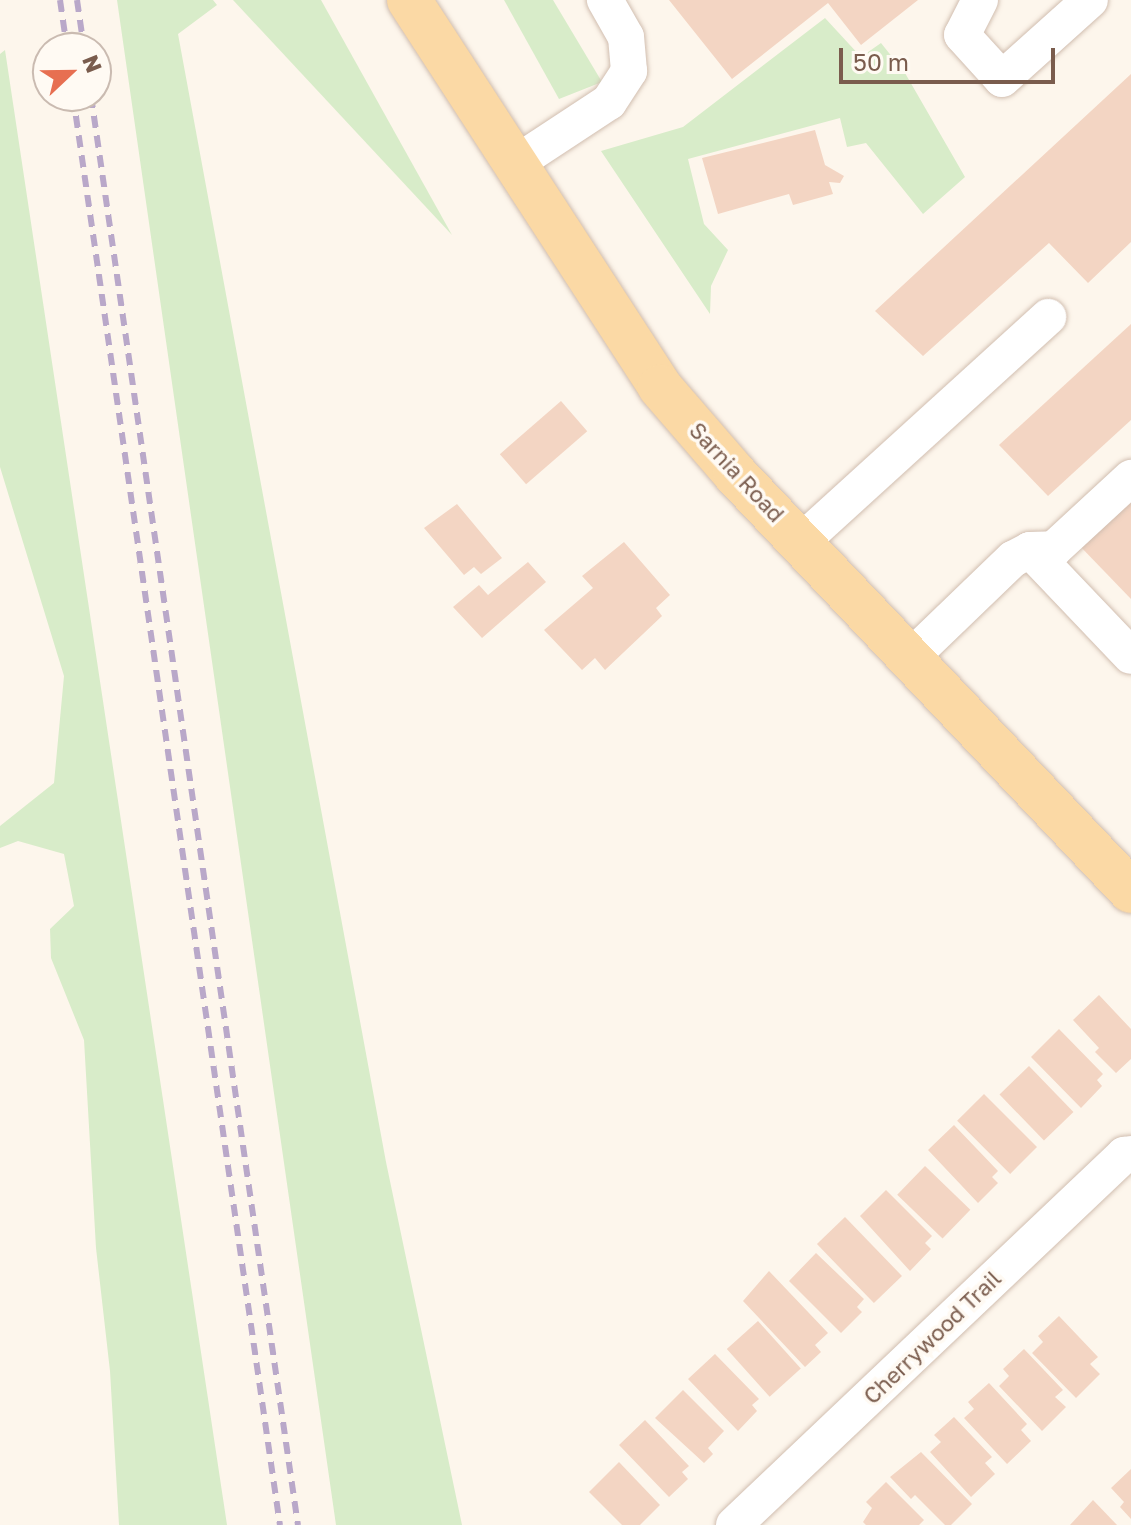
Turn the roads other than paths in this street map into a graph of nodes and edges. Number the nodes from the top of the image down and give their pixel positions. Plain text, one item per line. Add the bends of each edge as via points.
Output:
1 (409, 0) edge
2 (605, 0) edge
3 (980, 0) edge
4 (1090, 0) edge
5 (516, 163) junction
6 (1048, 317) dead end
7 (1131, 478) edge
8 (802, 541) junction
9 (1030, 550) junction
10 (1131, 656) edge
11 (910, 658) junction
12 (1125, 873) edge
13 (1131, 1154) edge
14 (734, 1525) edge

1 - 5 main road, Sarnia Road
2 - 5 street via 626,37 629,71 609,102
3 - 4 street via 962,35 1002,79
5 - 8 main road, Sarnia Road via 660,387
6 - 8 street
7 - 9 street via 1054,549
8 - 11 main road, Sarnia Road
9 - 10 street
9 - 11 street via 999,571
11 - 12 main road, Sarnia Road
13 - 14 street, Cherrywood Trail via 1124,1155

